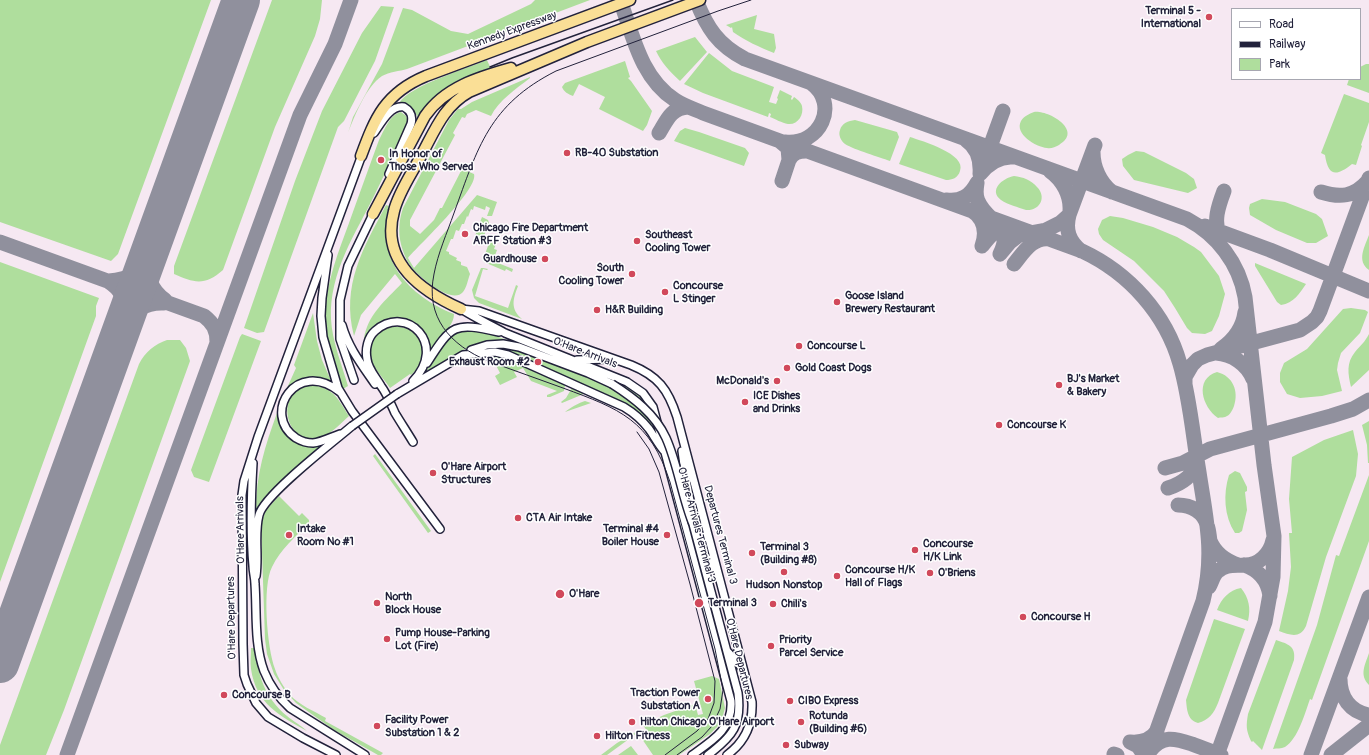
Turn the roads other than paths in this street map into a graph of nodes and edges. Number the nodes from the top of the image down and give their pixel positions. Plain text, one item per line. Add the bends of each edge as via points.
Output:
1 (630, 0) edge
2 (700, 0) edge
3 (561, 53) junction
4 (361, 156) junction
5 (373, 214) junction
6 (333, 233) junction
7 (340, 300) junction
8 (461, 309) junction
9 (506, 333) junction
10 (463, 355) junction
11 (615, 359) junction
12 (573, 360) junction
13 (422, 370) junction
14 (354, 380) dead end
15 (406, 388) junction
16 (340, 393) junction
17 (677, 417) junction
18 (399, 419) junction
19 (346, 431) junction
20 (413, 442) dead end
21 (254, 450) junction
22 (664, 452) junction
23 (693, 524) junction
24 (440, 529) dead end
25 (699, 548) junction
26 (718, 572) junction
27 (255, 582) junction
28 (726, 650) junction
29 (745, 671) junction
30 (336, 755) edge
31 (365, 755) edge
32 (692, 755) edge
33 (708, 755) edge
34 (727, 755) edge

1 - 4 highway, Kennedy Expressway via 426,76 406,86 386,104 371,129
2 - 3 highway
3 - 5 highway via 462,85 442,97 425,116
3 - 8 highway via 469,92 455,101 444,114 396,203 391,229 394,250 401,264 412,279 426,291
4 - 5 street via 388,114 398,107 409,110 412,116 411,124
4 - 6 street
5 - 7 street via 348,266
6 - 16 street via 320,316
6 - 21 street
7 - 14 street via 340,339
7 - 18 street via 342,325 348,341 357,359
8 - 9 street, O'Hare Arrivals
8 - 11 street via 479,310
9 - 12 street, O'Hare Arrivals
9 - 13 street via 471,326 453,330 443,339
10 - 15 street
10 - 22 street via 495,352 508,355 624,407 643,422
10 - 23 street, bridge via 472,349 487,345 519,347 612,384 638,402 662,431
11 - 12 street
11 - 17 street via 642,370 657,380 669,395
12 - 22 street, O'Hare Arrivals via 627,382 643,393 656,414
13 - 15 street
13 - 18 street via 427,350 417,330 395,322 384,324 374,332 367,345 368,364
15 - 19 street, bridge
16 - 19 street via 322,382 303,382 292,389 286,397 282,417 288,430 304,442 319,442
16 - 24 street
17 - 23 street, O'Hare Departures, bridge
17 - 26 street, Departures Terminal 3
18 - 20 street
19 - 27 street via 282,486 263,506 258,523 258,566
21 - 27 street, O'Hare Arrivals via 251,506
21 - 30 street, O'Hare Departures via 242,495 244,675 252,697 268,717
22 - 32 street, O'Hare Arrivals Terminal 3 via 732,708 723,731
23 - 25 street, O'Hare Departures
25 - 26 street
25 - 28 street, O'Hare Departures
26 - 29 street, Departures Terminal 3
27 - 31 street, O'Hare Arrivals via 257,643 268,680 290,708
28 - 29 street
28 - 33 street, O'Hare Departures via 738,693 739,715 730,734
29 - 34 street, Departures Terminal 3 via 752,702 752,716 740,743

